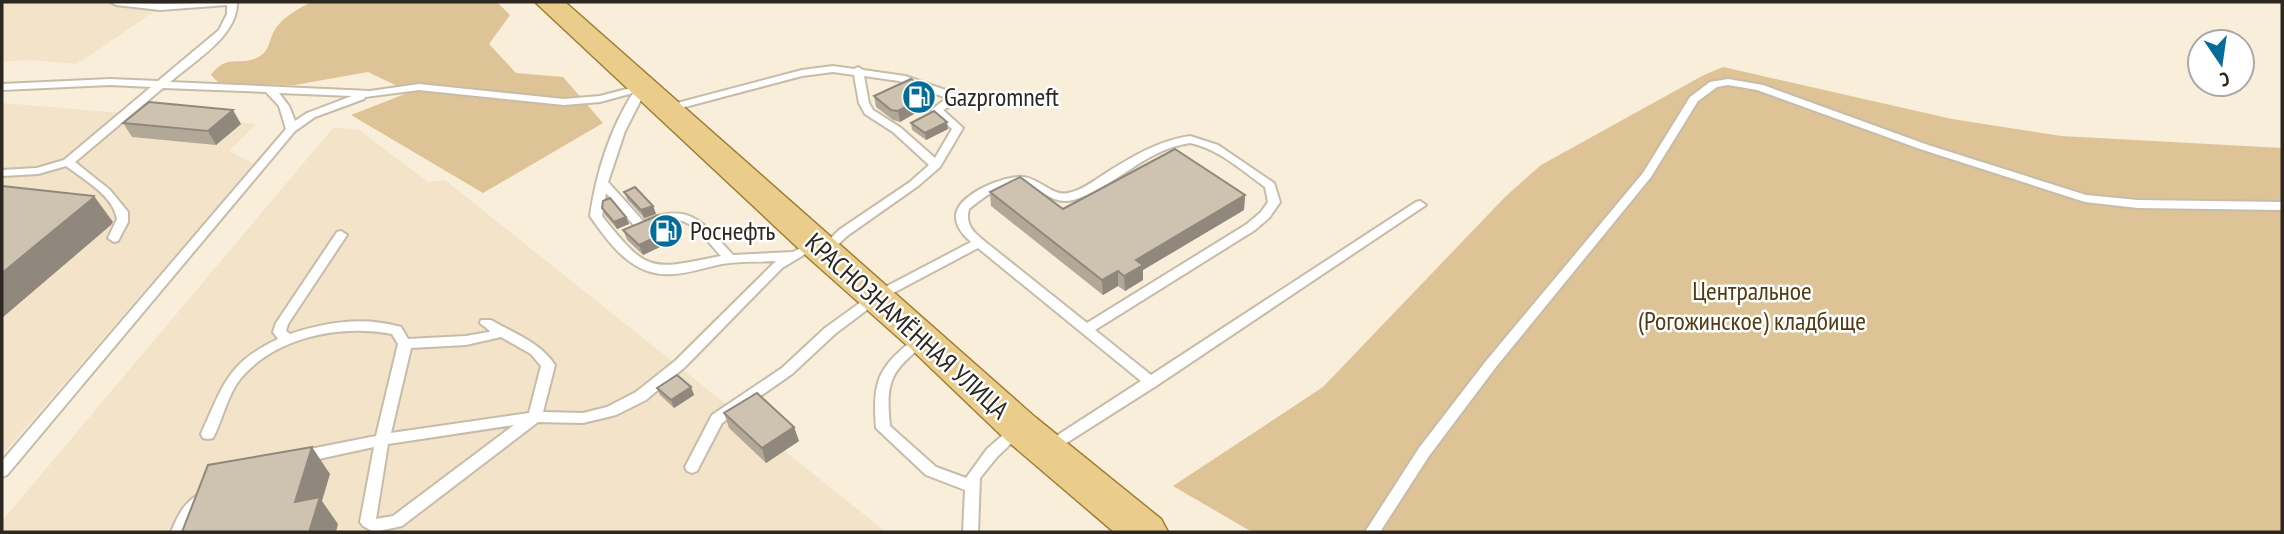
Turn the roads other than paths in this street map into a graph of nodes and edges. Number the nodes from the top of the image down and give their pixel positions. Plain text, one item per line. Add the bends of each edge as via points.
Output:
1 (116, 2) edge
2 (231, 2) edge
3 (549, 2) edge
4 (858, 70) junction
5 (160, 85) junction
6 (2, 87) edge
7 (267, 88) junction
8 (370, 94) junction
9 (654, 99) junction
10 (291, 129) junction
11 (68, 162) junction
12 (936, 165) junction
13 (2, 173) edge
14 (604, 184) junction
15 (1420, 205) dead end
16 (2282, 206) edge
17 (628, 232) junction
18 (341, 235) dead end
19 (114, 238) dead end
20 (979, 243) junction
21 (813, 250) junction
22 (730, 260) junction
23 (876, 297) junction
24 (486, 323) dead end
25 (1084, 330) junction
26 (502, 332) junction
27 (924, 338) junction
28 (286, 339) junction
29 (405, 344) junction
30 (1151, 382) junction
31 (535, 417) junction
32 (208, 435) dead end
33 (1033, 439) junction
34 (382, 440) junction
35 (284, 461) edge
36 (692, 467) dead end
37 (2, 471) edge
38 (971, 486) junction
39 (210, 491) edge
40 (178, 532) edge
41 (971, 532) edge
42 (1145, 532) edge
43 (1372, 532) edge

1 - 2 lane via 160,7
2 - 5 lane via 232,14 223,32
3 - 9 main road, КРАСНОЗНАМЁННАЯ УЛИЦА
4 - 9 lane via 833,68
4 - 12 lane via 869,111 902,127
4 - 12 lane via 901,78 953,96 931,112 958,128
5 - 6 lane via 110,82
5 - 7 lane
5 - 11 lane
7 - 8 lane
7 - 10 lane via 286,106
8 - 9 lane via 419,87 564,102
8 - 10 lane via 312,115
9 - 14 lane via 630,104
9 - 21 main road, КРАСНОЗНАМЁННАЯ УЛИЦА
10 - 37 lane
11 - 13 lane via 37,171
11 - 19 lane via 122,212 123,223
12 - 21 lane
14 - 17 lane
14 - 17 lane via 596,216
15 - 30 lane
16 - 43 lane via 2149,205 2085,198 1759,87 1714,84 1694,99 1647,174 1490,364
17 - 22 lane via 678,213 688,216
17 - 22 lane via 635,261 654,270 674,271
18 - 28 lane via 282,323 279,332
20 - 23 lane
20 - 25 lane
20 - 25 lane via 961,220 964,207 1008,181 1027,180 1057,198 1070,197 1170,142 1191,139 1208,144 1270,185 1274,202 1251,227
21 - 22 lane
21 - 23 main road, КРАСНОЗНАМЁННАЯ УЛИЦА
21 - 31 lane via 778,265 680,364 641,396 583,418
23 - 27 main road, КРАСНОЗНАМЁННАЯ УЛИЦА
23 - 36 lane via 787,370 717,418
24 - 26 lane
25 - 30 lane
26 - 29 lane via 473,340
26 - 31 lane via 536,351 548,365
27 - 33 main road, КРАСНОЗНАМЁННАЯ УЛИЦА
27 - 38 lane via 891,363 879,395 883,428 931,471
28 - 29 lane via 374,324 396,330
28 - 32 lane via 257,354 234,377
29 - 34 lane
30 - 33 lane
31 - 34 lane
31 - 34 lane via 408,515 374,526 368,522
33 - 38 lane via 992,453
33 - 42 main road, КРАСНОЗНАМЁННАЯ УЛИЦА
34 - 35 lane
38 - 41 lane
39 - 40 lane via 185,516

